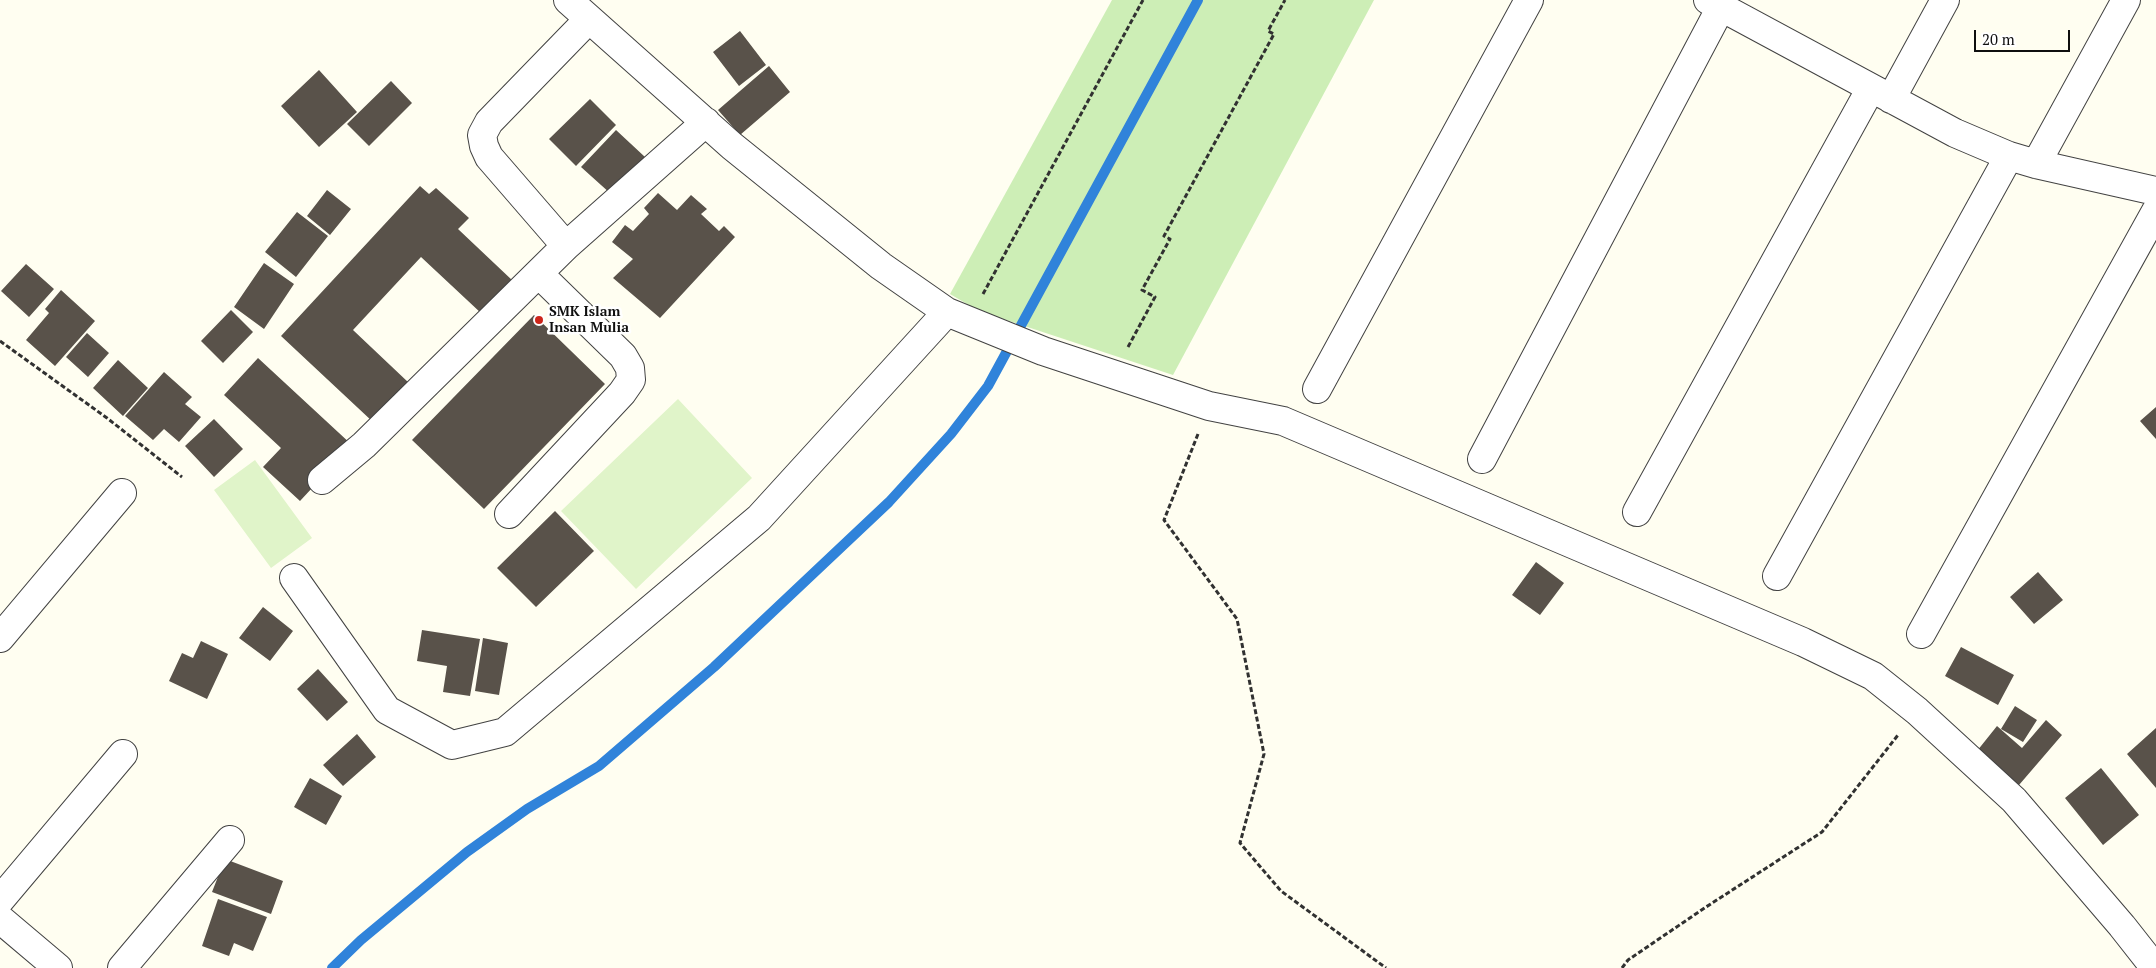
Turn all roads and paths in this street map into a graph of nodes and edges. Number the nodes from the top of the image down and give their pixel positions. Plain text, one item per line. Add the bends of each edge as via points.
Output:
1 (568, 0) edge
2 (1143, 0) edge
3 (1285, 0) edge
4 (1529, 0) edge
5 (1946, 0) edge
6 (2126, 0) edge
7 (1728, 6) edge
8 (589, 19) junction
9 (1881, 93) junction
10 (706, 122) junction
11 (2009, 156) junction
12 (2036, 164) junction
13 (2156, 191) edge
14 (2156, 211) edge
15 (566, 246) junction
16 (539, 274) junction
17 (947, 312) junction
18 (981, 314) junction
19 (0, 341) edge
20 (1127, 349) dead end
21 (1317, 390) dead end
22 (1209, 406) junction
23 (1482, 459) dead end
24 (182, 476) dead end
25 (322, 480) dead end
26 (122, 493) dead end
27 (1637, 512) dead end
28 (509, 514) dead end
29 (1777, 576) dead end
30 (294, 578) dead end
31 (1920, 634) dead end
32 (0, 638) edge
33 (1917, 711) junction
34 (123, 754) dead end
35 (230, 840) dead end
36 (0, 900) edge
37 (0, 919) edge
38 (58, 968) edge
39 (122, 968) edge
40 (1386, 968) edge
41 (1622, 968) edge
42 (2155, 968) edge

1 - 8 street
2 - 18 path
3 - 20 path via 1268,31 1274,34 1164,236 1170,239 1142,290 1155,297
4 - 21 street
5 - 9 street
6 - 12 street
7 - 9 street
7 - 23 street
8 - 10 street
8 - 15 street via 489,122 482,135 489,157
9 - 11 street via 1955,133
9 - 27 street
10 - 15 street
10 - 17 street via 881,266
11 - 12 street
11 - 29 street
12 - 13 street
14 - 31 street
15 - 16 street
16 - 25 street via 364,445
16 - 28 street via 623,356 630,368 631,380
17 - 18 street
17 - 30 street via 759,518 505,732 452,745 387,710
18 - 22 street via 1043,351
19 - 24 path
22 - 33 street via 1283,421 1803,642 1873,676
22 - 40 path via 1164,520 1237,619 1264,754 1240,843 1280,891
26 - 32 street
33 - 41 path via 1822,832 1628,960
33 - 42 street via 2014,800
34 - 36 street
35 - 39 street
37 - 38 street

